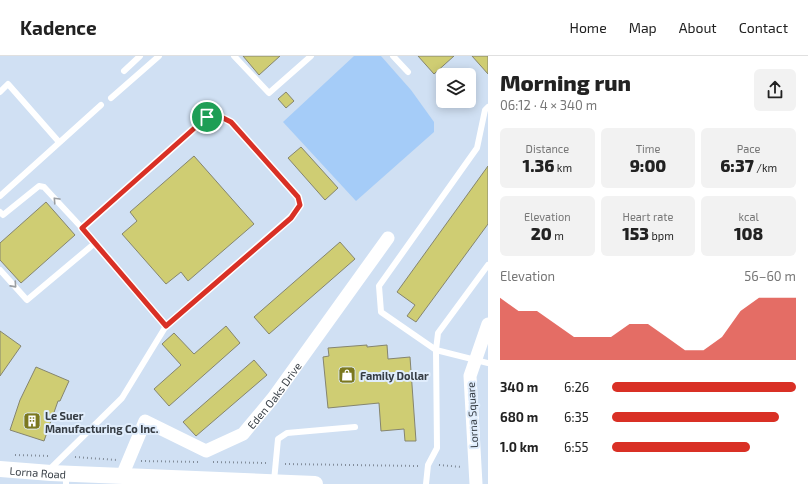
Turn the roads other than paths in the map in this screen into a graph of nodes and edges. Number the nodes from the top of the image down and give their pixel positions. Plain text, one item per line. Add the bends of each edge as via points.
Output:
1 (140, 56) edge
2 (159, 56) edge
3 (234, 56) edge
4 (310, 56) edge
5 (393, 56) edge
6 (124, 71) dead end
7 (408, 72) dead end
8 (0, 92) edge
9 (111, 98) dead end
10 (101, 105) dead end
11 (487, 110) edge
12 (59, 142) junction
13 (0, 196) edge
14 (1, 215) edge
15 (82, 228) junction
16 (388, 238) dead end
17 (95, 243) junction
18 (488, 265) edge
19 (0, 270) edge
20 (488, 324) edge
21 (166, 326) junction
22 (436, 350) junction
23 (482, 361) edge
24 (354, 427) dead end
25 (0, 469) edge
26 (46, 473) junction
27 (122, 476) junction
28 (66, 479) edge
29 (103, 480) edge
30 (161, 481) edge
31 (236, 482) edge
32 (274, 482) junction
33 (315, 484) edge
34 (426, 484) edge
35 (476, 484) edge

1 - 6 lane
2 - 9 lane
3 - 4 lane via 269,93
5 - 7 lane
8 - 12 lane via 8,84
10 - 12 lane
11 - 22 lane via 477,148 379,286 381,312
12 - 13 lane
15 -> 14 lane via 44,187 39,186
15 - 17 lane
15 - 21 lane via 207,117 215,114 231,122 298,197 300,205 291,218
16 - 27 street, Eden Oaks Drive via 273,398 243,434 206,451 145,421
19 -> 17 lane via 27,300
17 - 21 lane
18 - 22 lane via 438,333
20 - 23 street, Lorna Square
21 - 26 lane via 122,398
22 - 23 lane
22 - 34 lane via 437,448 428,465
23 - 35 street, Lorna Square via 470,376
24 - 32 lane via 287,433 278,439
25 - 26 street, Lorna Road
26 - 28 street, Lorna Road
27 - 29 street, Lorna Road
27 - 30 street, Lorna Road
28 - 29 street, Lorna Road
30 - 31 street, Lorna Road
31 - 32 street, Lorna Road
32 - 33 street, Lorna Road

